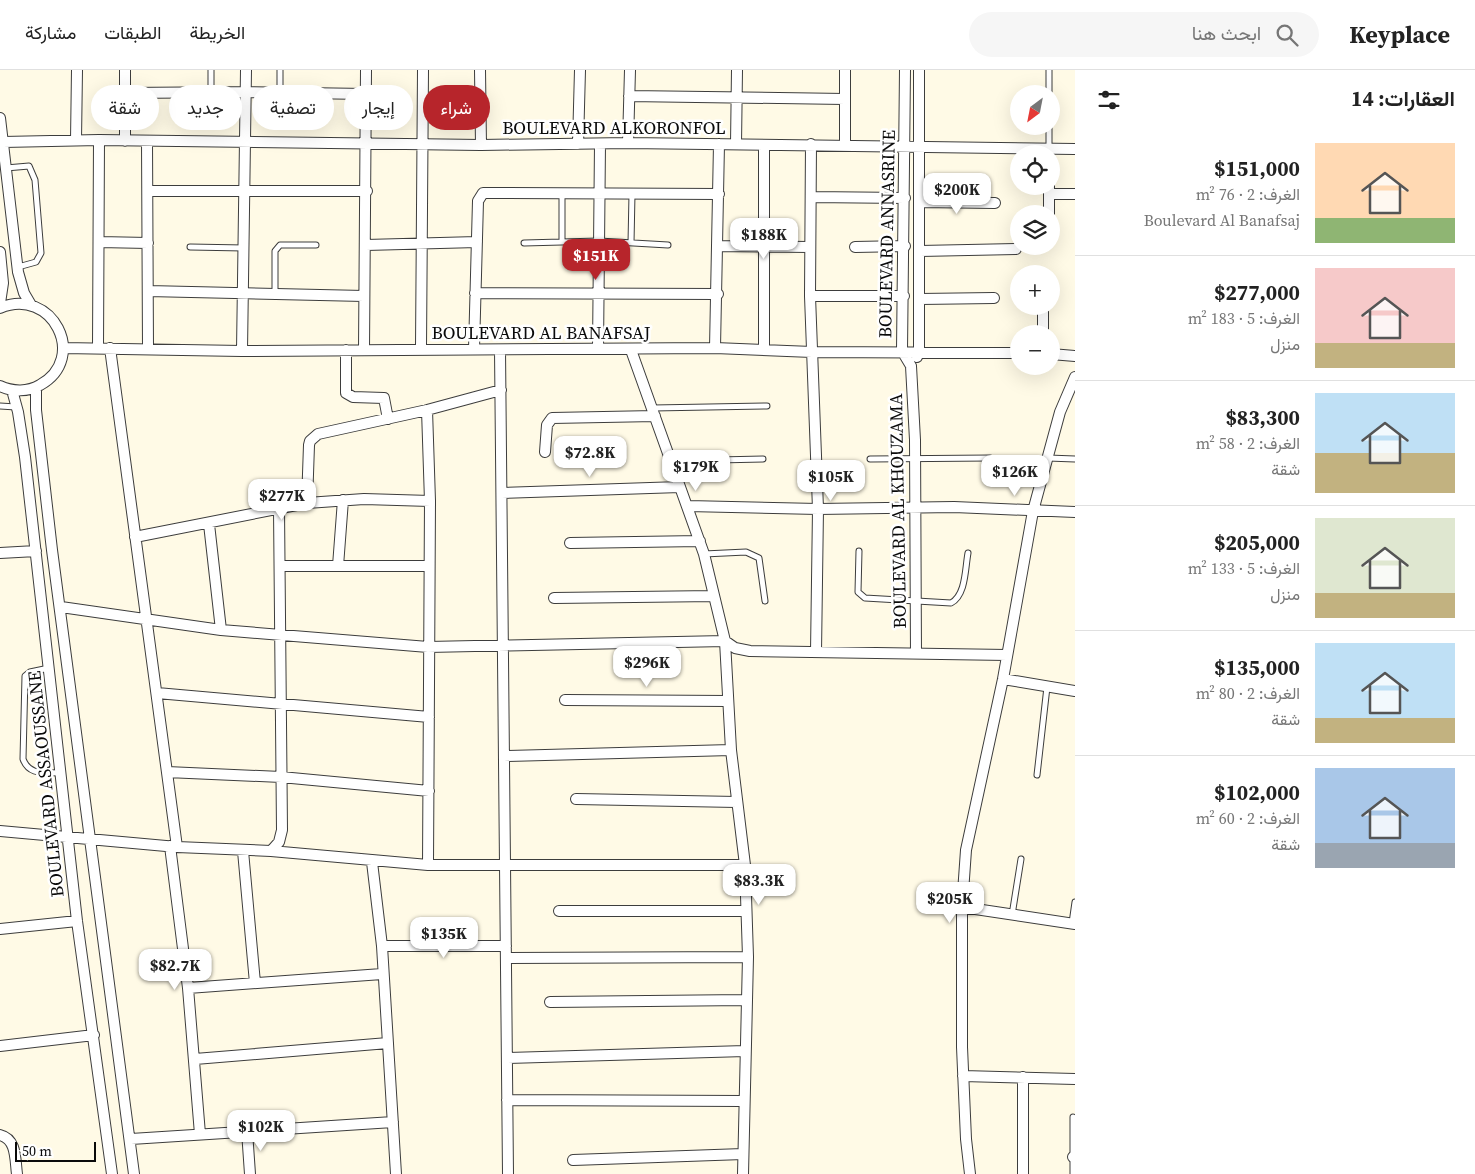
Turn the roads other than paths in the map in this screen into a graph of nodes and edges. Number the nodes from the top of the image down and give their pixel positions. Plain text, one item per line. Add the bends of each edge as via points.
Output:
1 (77, 70) edge
2 (125, 70) edge
3 (211, 70) edge
4 (246, 70) edge
5 (280, 70) edge
6 (366, 70) edge
7 (423, 70) edge
8 (480, 70) edge
9 (580, 70) edge
10 (630, 70) edge
11 (736, 70) edge
12 (845, 70) edge
13 (905, 70) edge
14 (919, 70) edge
15 (1049, 70) edge
16 (125, 85) edge
17 (211, 85) edge
18 (280, 85) edge
19 (366, 85) edge
20 (1049, 85) edge
21 (242, 92) edge
22 (246, 92) junction
23 (252, 92) edge
24 (629, 96) junction
25 (736, 98) junction
26 (845, 99) junction
27 (0, 118) edge
28 (125, 130) edge
29 (366, 130) edge
30 (76, 140) junction
31 (99, 140) junction
32 (125, 141) junction
33 (3, 142) junction
34 (147, 142) junction
35 (246, 143) junction
36 (423, 143) junction
37 (628, 143) junction
38 (366, 144) junction
39 (578, 144) junction
40 (600, 144) junction
41 (719, 144) junction
42 (736, 144) junction
43 (811, 144) junction
44 (480, 145) junction
45 (764, 145) junction
46 (844, 146) junction
47 (905, 148) junction
48 (920, 148) junction
49 (1075, 148) edge
50 (1010, 150) edge
51 (1060, 150) edge
52 (6, 168) junction
53 (148, 191) junction
54 (367, 191) junction
55 (246, 192) junction
56 (1060, 192) edge
57 (562, 194) junction
58 (599, 194) junction
59 (632, 194) junction
60 (719, 194) junction
61 (1075, 194) edge
62 (811, 197) junction
63 (906, 198) junction
64 (920, 202) junction
65 (995, 203) dead end
66 (598, 241) junction
67 (99, 242) junction
68 (148, 242) junction
69 (478, 242) junction
70 (562, 242) junction
71 (422, 243) junction
72 (524, 243) dead end
73 (631, 243) junction
74 (316, 245) dead end
75 (366, 245) junction
76 (668, 245) dead end
77 (718, 246) junction
78 (904, 246) junction
79 (190, 247) dead end
80 (765, 247) junction
81 (810, 247) junction
82 (855, 247) dead end
83 (244, 248) junction
84 (1010, 249) edge
85 (920, 251) junction
86 (0, 252) edge
87 (18, 267) junction
88 (148, 291) junction
89 (243, 293) junction
90 (598, 293) junction
91 (275, 294) junction
92 (475, 294) junction
93 (718, 294) junction
94 (364, 296) junction
95 (810, 296) junction
96 (904, 296) junction
97 (994, 298) dead end
98 (920, 299) junction
99 (0, 302) edge
100 (31, 306) junction
101 (0, 308) edge
102 (98, 347) junction
103 (63, 348) junction
104 (110, 348) junction
105 (148, 348) junction
106 (421, 348) junction
107 (715, 348) junction
108 (474, 349) junction
109 (598, 349) junction
110 (346, 350) junction
111 (364, 350) junction
112 (500, 350) junction
113 (631, 350) junction
114 (764, 350) junction
115 (242, 351) junction
116 (902, 351) junction
117 (812, 352) junction
118 (919, 352) junction
119 (1010, 353) edge
120 (1060, 355) edge
121 (1075, 356) edge
122 (911, 366) junction
123 (1075, 377) edge
124 (0, 386) edge
125 (36, 388) junction
126 (12, 390) junction
127 (501, 390) junction
128 (0, 406) edge
129 (767, 406) dead end
130 (17, 407) junction
131 (427, 410) junction
132 (654, 412) junction
133 (388, 419) junction
134 (545, 452) dead end
135 (763, 458) dead end
136 (916, 458) junction
137 (990, 458) dead end
138 (1048, 458) junction
139 (870, 459) dead end
140 (1075, 459) edge
141 (672, 461) junction
142 (680, 487) junction
143 (502, 493) junction
144 (343, 500) junction
145 (430, 501) junction
146 (307, 503) junction
147 (688, 506) junction
148 (917, 506) junction
149 (818, 508) junction
150 (279, 509) junction
151 (1033, 511) junction
152 (1075, 512) edge
153 (209, 524) junction
154 (135, 537) junction
155 (700, 541) junction
156 (570, 542) dead end
157 (36, 551) junction
158 (859, 551) dead end
159 (0, 553) edge
160 (968, 553) dead end
161 (704, 554) junction
162 (280, 566) junction
163 (338, 566) junction
164 (429, 566) junction
165 (714, 596) junction
166 (554, 598) dead end
167 (916, 600) junction
168 (765, 601) dead end
169 (61, 607) junction
170 (147, 620) junction
171 (220, 630) junction
172 (280, 636) junction
173 (725, 641) junction
174 (503, 644) junction
175 (428, 647) junction
176 (816, 652) junction
177 (916, 654) junction
178 (1007, 655) junction
179 (50, 668) junction
180 (1003, 679) junction
181 (1047, 687) junction
182 (1075, 690) edge
183 (157, 693) junction
184 (565, 700) dead end
185 (728, 701) junction
186 (281, 705) junction
187 (428, 717) junction
188 (731, 750) junction
189 (504, 756) junction
190 (167, 772) junction
191 (62, 773) junction
192 (1037, 775) dead end
193 (281, 777) junction
194 (429, 791) junction
195 (576, 799) dead end
196 (737, 802) junction
197 (0, 832) edge
198 (69, 837) junction
199 (92, 838) junction
200 (174, 846) junction
201 (243, 851) junction
202 (271, 851) junction
203 (1021, 859) dead end
204 (372, 862) junction
205 (428, 865) junction
206 (744, 865) junction
207 (505, 866) junction
208 (1075, 902) edge
209 (962, 907) junction
210 (559, 911) dead end
211 (746, 911) junction
212 (1012, 914) junction
213 (77, 921) junction
214 (1074, 924) edge
215 (0, 929) edge
216 (382, 946) junction
217 (506, 946) junction
218 (748, 957) junction
219 (506, 958) junction
220 (382, 974) junction
221 (255, 983) junction
222 (188, 988) junction
223 (746, 1000) junction
224 (550, 1002) dead end
225 (94, 1035) junction
226 (388, 1043) junction
227 (0, 1046) edge
228 (745, 1051) junction
229 (507, 1058) junction
230 (195, 1059) junction
231 (963, 1076) junction
232 (1023, 1077) junction
233 (1075, 1078) edge
234 (507, 1100) junction
235 (743, 1101) junction
236 (1073, 1117) dead end
237 (392, 1122) junction
238 (247, 1131) junction
239 (200, 1134) junction
240 (0, 1135) edge
241 (131, 1139) junction
242 (743, 1154) junction
243 (1074, 1157) edge
244 (573, 1160) dead end
245 (17, 1174) edge
246 (112, 1174) edge
247 (134, 1174) edge
248 (250, 1174) edge
249 (396, 1174) edge
250 (508, 1174) edge
251 (743, 1174) edge
252 (970, 1174) edge
253 (1023, 1174) edge
254 (1073, 1174) edge

1 - 30 street
2 - 16 street
3 - 17 lane
4 - 22 street
5 - 18 lane
6 - 19 street
7 - 36 street
8 - 44 street
9 - 39 street
10 - 24 street
11 - 25 street
12 - 26 street
13 - 47 street, BOULEVARD ANNASRINE
14 - 48 street, BOULEVARD ANNASRINE
15 - 20 lane
21 - 22 street
22 - 23 street
22 - 35 street
24 - 25 street
24 - 37 street
25 - 26 street
25 - 42 street
26 - 46 street
27 - 33 street
28 - 32 street
29 - 38 street
30 - 31 street, BOULEVARD ALKORONFOL
30 - 33 street, BOULEVARD ALKORONFOL
31 - 32 street, BOULEVARD ALKORONFOL
31 - 67 street
32 - 34 street, BOULEVARD ALKORONFOL
33 - 52 street
34 - 35 street, BOULEVARD ALKORONFOL
34 - 53 street
35 - 38 street, BOULEVARD ALKORONFOL
35 - 55 street
36 - 38 street, BOULEVARD ALKORONFOL
36 - 44 street, BOULEVARD ALKORONFOL
36 - 71 street
37 - 40 street, BOULEVARD ALKORONFOL
37 - 41 street, BOULEVARD ALKORONFOL
38 - 54 street
39 - 40 street, BOULEVARD ALKORONFOL
39 - 44 street, BOULEVARD ALKORONFOL
40 - 58 street
41 - 42 street, BOULEVARD ALKORONFOL
41 - 60 street
42 - 45 street, BOULEVARD ALKORONFOL
43 - 45 street, BOULEVARD ALKORONFOL
43 - 46 street, BOULEVARD ALKORONFOL
43 - 62 street
45 - 80 street
46 - 47 street, BOULEVARD ALKORONFOL
47 - 48 street, BOULEVARD ALKORONFOL
47 - 63 street, BOULEVARD ANNASRINE
48 - 50 street, BOULEVARD ALKORONFOL
48 - 64 street, BOULEVARD ANNASRINE
49 - 51 street, BOULEVARD ALKORONFOL
52 - 87 street
52 - 87 lane via 29,166 35,180 41,253 36,262
53 - 55 street
53 - 68 street
54 - 55 street
54 - 75 street
55 - 83 street
56 - 61 street
57 - 58 street
57 - 69 street via 483,194 478,201
57 - 70 lane
58 - 59 street
58 - 66 street
59 - 60 street
59 - 73 lane
60 - 77 street
62 - 63 street
62 - 81 street
63 - 78 street, BOULEVARD ANNASRINE
64 - 65 street
64 - 85 street, BOULEVARD ANNASRINE
66 - 70 lane
66 - 73 lane
66 - 90 street
67 - 68 street
67 - 102 street
68 - 88 street
69 - 71 street
69 - 92 street
70 - 72 lane
71 - 75 street
71 - 106 street
73 - 76 lane
74 - 91 lane via 277,247
75 - 94 street
77 - 80 street
77 - 93 street
78 - 82 street
78 - 96 street, BOULEVARD ANNASRINE
79 - 83 lane
80 - 81 street
80 - 114 street
81 - 95 street
83 - 89 street
84 - 85 street
85 - 98 street, BOULEVARD ANNASRINE
86 - 99 street via 3,272
87 - 100 street via 24,293
88 - 89 street
88 - 105 street
89 - 91 street
89 - 115 street
90 - 92 street
90 - 93 street
90 - 109 street
91 - 94 street
92 - 108 street
93 - 107 street
94 - 111 street
95 - 96 street
95 - 117 street
96 - 116 street, BOULEVARD ANNASRINE
97 - 98 street
98 - 118 street, BOULEVARD ANNASRINE
100 - 101 street via 13,304
100 - 103 street via 54,321
102 - 103 street, BOULEVARD AL BANAFSAJ
102 - 104 street, BOULEVARD AL BANAFSAJ
103 - 125 street via 56,372
104 - 105 street, BOULEVARD AL BANAFSAJ
104 - 154 street
105 - 115 street, BOULEVARD AL BANAFSAJ
106 - 108 street, BOULEVARD AL BANAFSAJ
106 - 111 street, BOULEVARD AL BANAFSAJ
107 - 113 street, BOULEVARD AL BANAFSAJ
107 - 114 street, BOULEVARD AL BANAFSAJ
108 - 112 street, BOULEVARD AL BANAFSAJ
109 - 112 street, BOULEVARD AL BANAFSAJ
109 - 113 street, BOULEVARD AL BANAFSAJ
110 - 111 street, BOULEVARD AL BANAFSAJ
110 - 115 street, BOULEVARD AL BANAFSAJ
110 - 133 street via 346,393 353,397 384,398
112 - 127 street
113 - 132 street
114 - 117 street, BOULEVARD AL BANAFSAJ
116 - 117 street, BOULEVARD AL BANAFSAJ
116 - 118 street, BOULEVARD AL BANAFSAJ
116 - 122 street, BOULEVARD ANNASRINE
117 - 149 street
118 - 119 street, BOULEVARD AL BANAFSAJ
118 - 122 street, BOULEVARD ANNASRINE
120 - 121 street
122 - 136 street, BOULEVARD AL KHOUZAMA
123 - 138 street via 1060,412
124 - 126 street
125 - 126 street
125 - 169 street, BOULEVARD ASSAOUSSANE via 41,455
126 - 130 street, BOULEVARD ASSAOUSSANE
127 - 131 street
127 - 143 street
128 - 130 lane
129 - 132 lane
130 - 157 street, BOULEVARD ASSAOUSSANE
131 - 133 street
131 - 145 street
132 - 134 street via 552,418 547,425
132 - 141 street
133 - 146 street via 313,437 309,445
135 - 141 lane
136 - 137 lane
136 - 139 lane
136 - 148 street, BOULEVARD AL KHOUZAMA
138 - 140 lane
138 - 151 street
141 - 142 street
142 - 143 street
142 - 147 street
143 - 174 street
144 - 145 street
144 - 146 street
144 - 163 street
145 - 164 street
146 - 150 street
147 - 149 street
147 - 155 street
148 - 149 street
148 - 151 street
148 - 167 street, BOULEVARD AL KHOUZAMA
149 - 176 street
150 - 153 street
150 - 162 street
151 - 152 street
151 - 178 street
153 - 154 street
153 - 171 street
154 - 170 street
155 - 156 street
155 - 161 street
157 - 159 street
157 - 179 street, BOULEVARD ASSAOUSSANE
158 - 167 lane via 858,592 861,596
160 - 167 lane via 961,592 956,600 951,603
161 - 165 street
161 - 168 lane via 746,552 759,558
162 - 163 street
162 - 172 street
163 - 164 street
164 - 175 street
165 - 166 street
165 - 173 street
167 - 177 street, BOULEVARD AL KHOUZAMA
169 - 170 street
169 - 199 street, BOULEVARD ASSAOUSSANE
170 - 171 street
170 - 183 street
171 - 172 street
172 - 175 street
172 - 186 street
173 - 174 street
173 - 176 street via 735,648 750,651
173 - 185 street
174 - 175 street
174 - 189 street
175 - 187 street
176 - 177 street
177 - 178 street
178 - 180 street
179 - 191 street, BOULEVARD ASSAOUSSANE
179 - 191 lane via 25,676 23,758 26,767 33,772
180 - 181 street
180 - 209 street via 966,850
181 - 182 street
181 - 192 lane
183 - 186 street
183 - 190 street
184 - 185 street
185 - 188 street
186 - 187 street
186 - 193 street
187 - 194 street
188 - 189 street
188 - 196 street
189 - 207 street
190 - 193 street
190 - 200 street
191 - 198 street, BOULEVARD ASSAOUSSANE
193 - 194 street
193 - 202 street via 282,830 279,842
194 - 205 street
195 - 196 street
196 - 206 street
197 - 198 street
198 - 199 street
198 - 213 street, BOULEVARD ASSAOUSSANE
199 - 200 street
199 - 241 street, BOULEVARD ASSAOUSSANE
200 - 201 street
200 - 222 street
201 - 202 street
201 - 221 street
202 - 204 street
203 - 212 lane
204 - 205 street
204 - 216 street
205 - 207 street
206 - 207 street
206 - 211 street
207 - 217 street
208 - 214 lane
209 - 212 street
209 - 231 street
210 - 211 street
211 - 218 street
212 - 214 street
213 - 215 street
213 - 225 street, BOULEVARD ASSAOUSSANE
216 - 217 street
216 - 220 street
217 - 219 street
218 - 219 street
218 - 223 street
219 - 229 street
220 - 221 street
220 - 226 street
221 - 222 street
222 - 230 street
223 - 224 street
223 - 228 street
225 - 227 street
225 - 246 street, BOULEVARD ASSAOUSSANE
226 - 230 street
226 - 237 street
228 - 229 street
228 - 235 street
229 - 234 street
230 - 239 street
231 - 232 street
231 - 252 street
232 - 233 street
232 - 253 street
234 - 235 street
234 - 250 street
235 - 242 street
236 - 243 lane
237 - 238 street
237 - 249 street
238 - 239 street
238 - 248 street
239 - 241 street
240 - 245 street via 12,1143
241 - 247 street, BOULEVARD ASSAOUSSANE
242 - 244 street
242 - 251 street
243 - 254 lane

